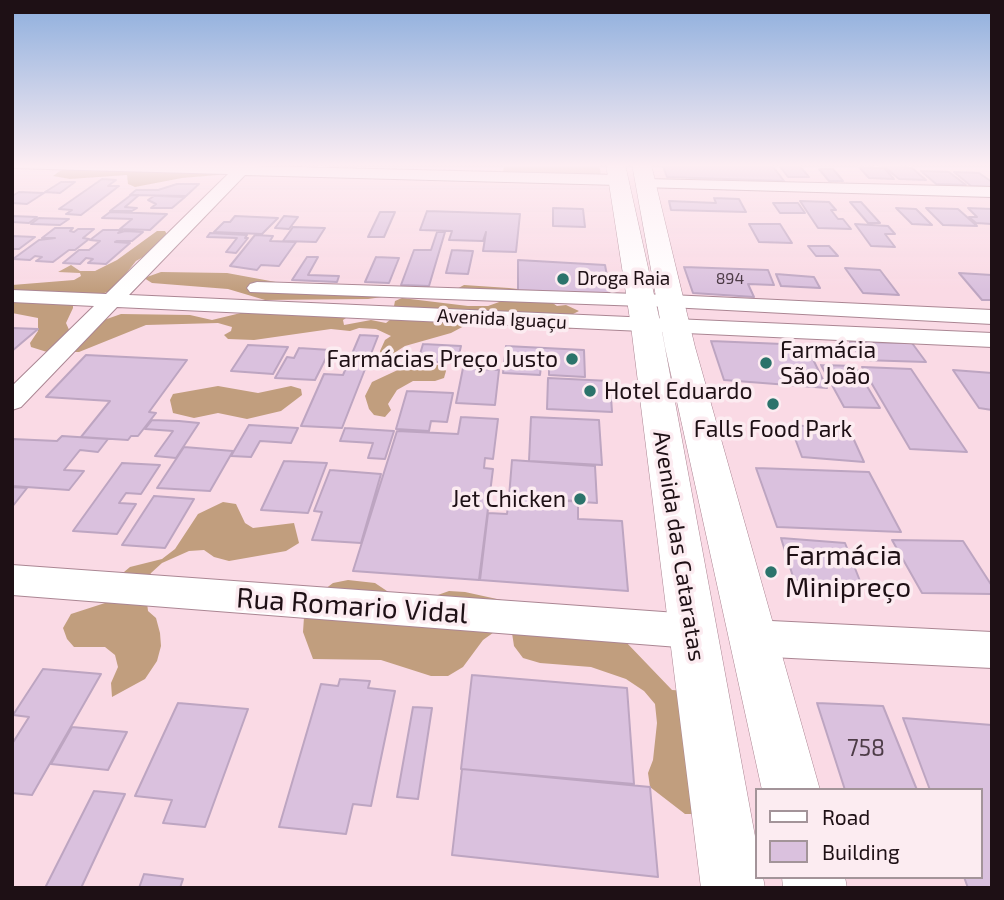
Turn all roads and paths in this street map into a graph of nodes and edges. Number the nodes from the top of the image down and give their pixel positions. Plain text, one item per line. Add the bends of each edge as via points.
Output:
1 (205, 206) edge
2 (637, 206) edge
3 (12, 279) edge
4 (130, 284) junction
5 (12, 296) edge
6 (114, 300) junction
7 (658, 314) junction
8 (992, 317) edge
9 (992, 340) edge
10 (12, 401) edge
11 (12, 580) edge
12 (691, 631) junction
13 (751, 638) junction
14 (992, 650) edge
15 (789, 788) edge
16 (733, 888) edge

1 - 4 street
2 - 7 main road, Avenida das Cataratas
3 - 4 street, Avenida Iguaçu
4 - 6 street
4 - 7 street, Avenida Iguaçu
5 - 6 street, Avenida Iguaçu
6 - 7 street, Avenida Iguaçu
6 - 10 street
7 - 8 street, Avenida Iguaçu
7 - 9 street, Avenida Iguaçu
7 - 12 main road, Avenida das Cataratas
7 - 13 main road, Avenida das Cataratas
11 - 12 street, Rua Romario Vidal
12 - 16 main road, Avenida das Cataratas
13 - 14 street
13 - 15 main road, Avenida das Cataratas

